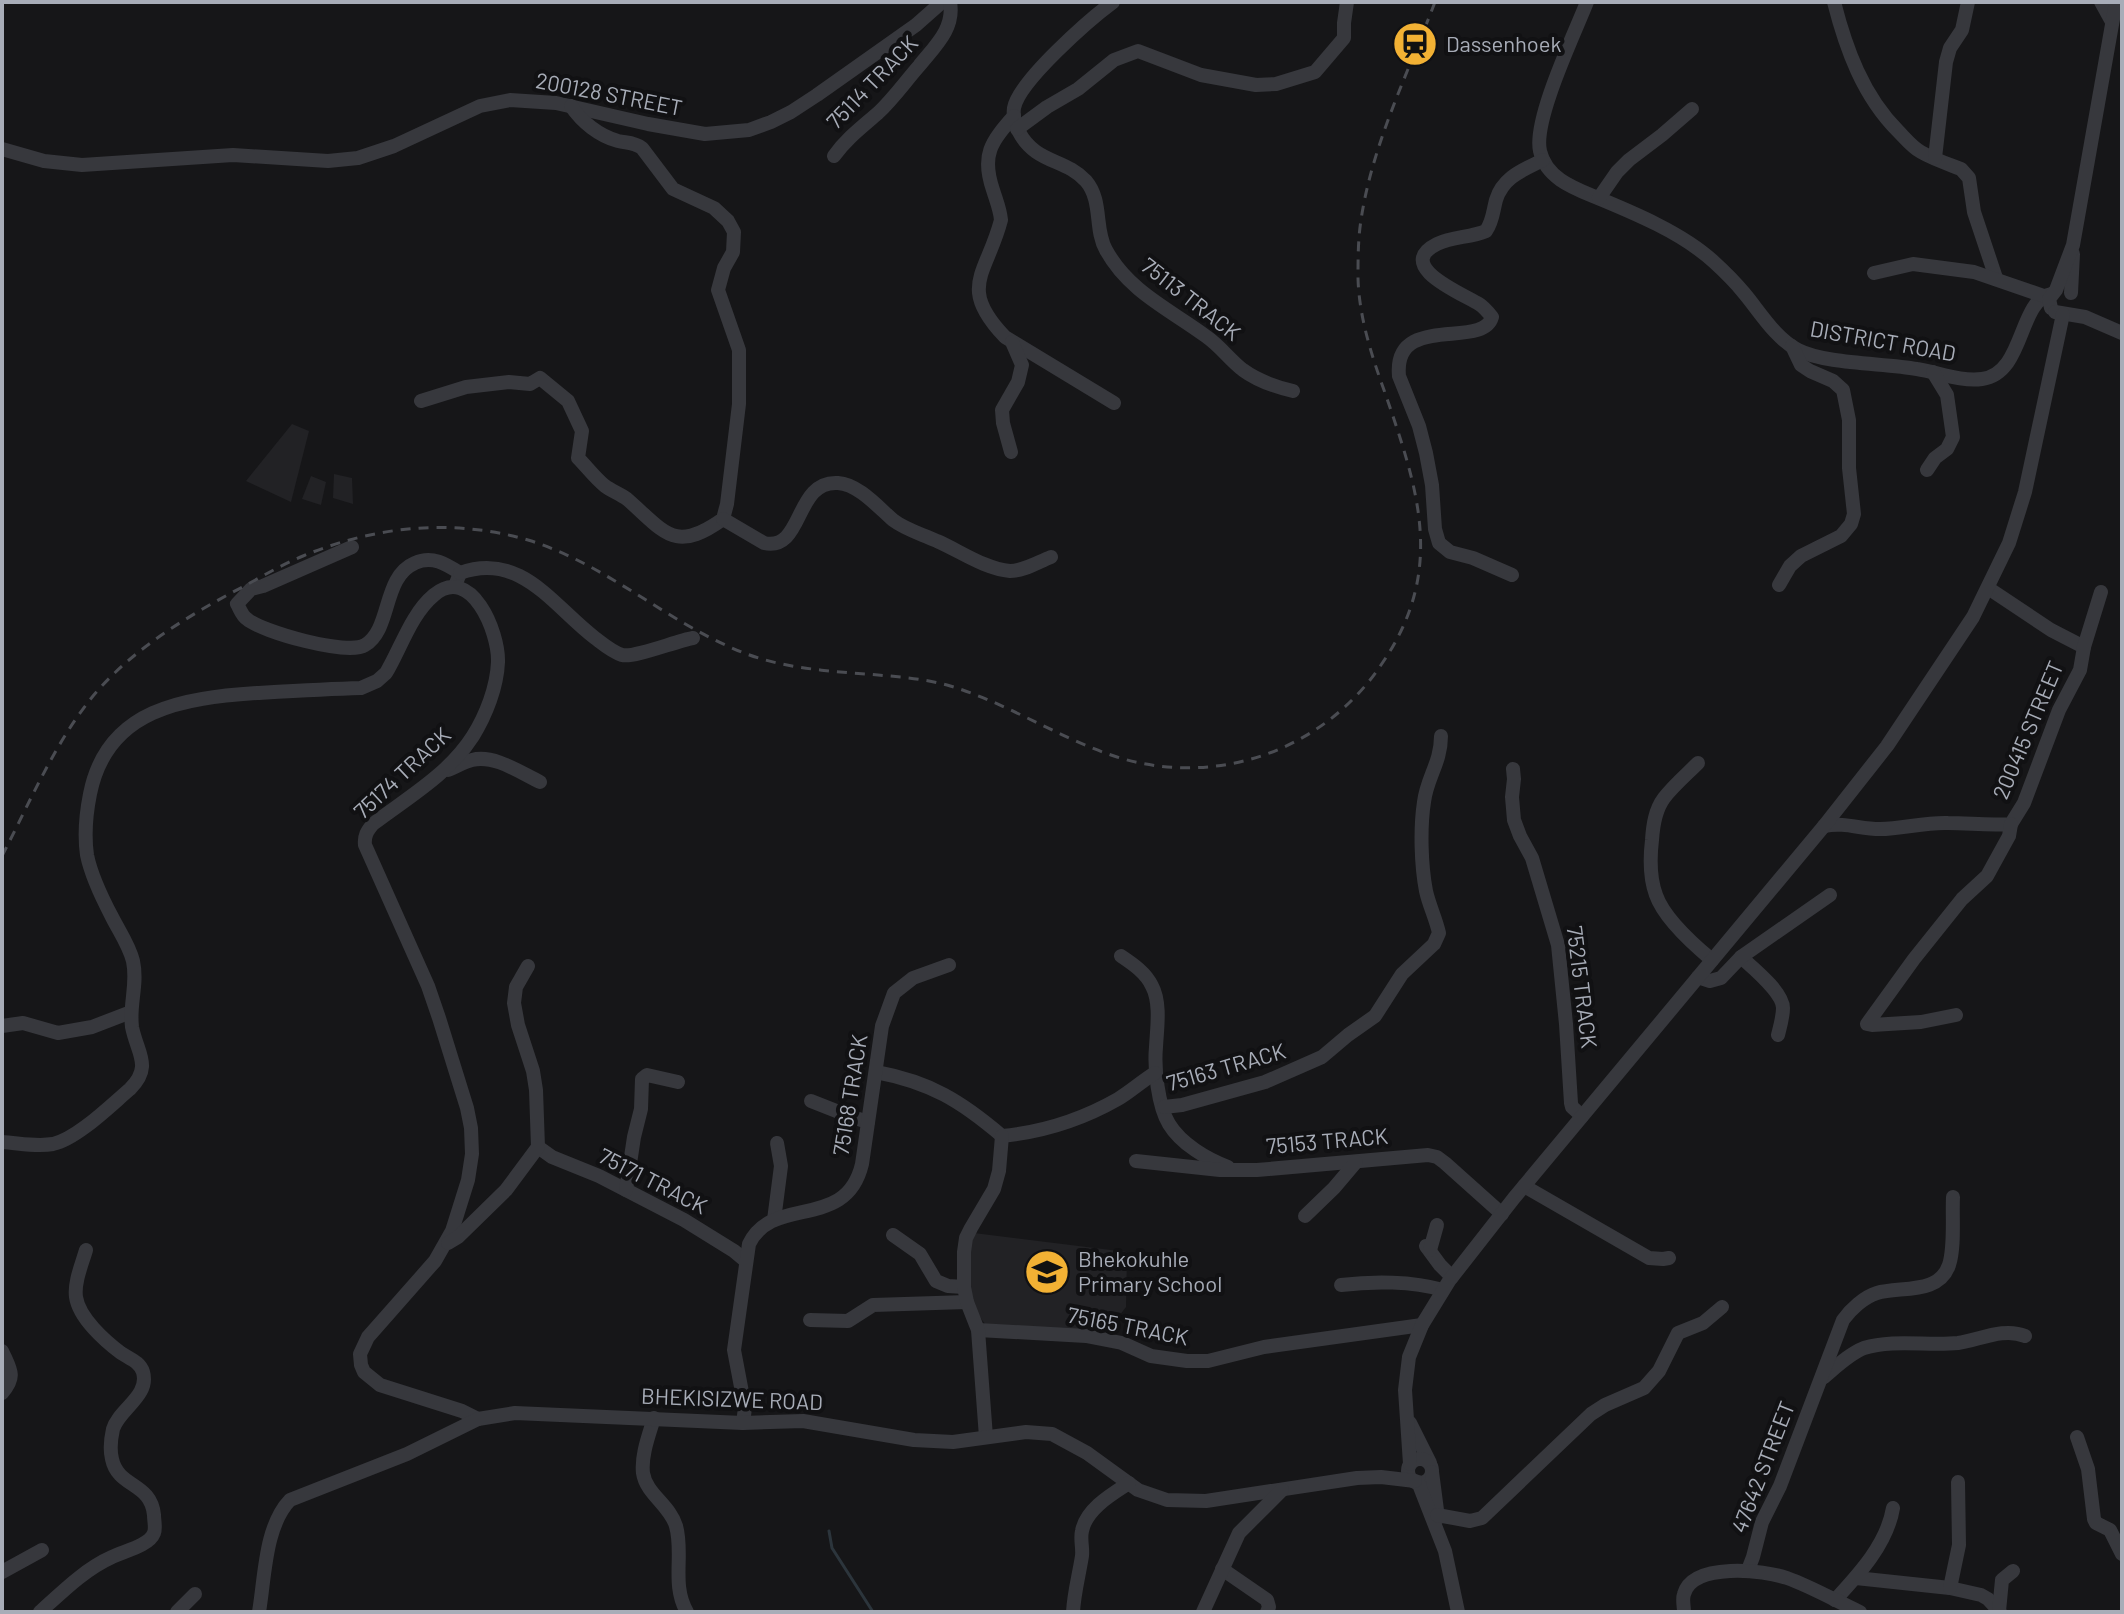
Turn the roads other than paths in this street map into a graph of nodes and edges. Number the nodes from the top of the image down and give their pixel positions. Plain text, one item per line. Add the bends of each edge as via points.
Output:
1 (942, 2) edge
2 (950, 2) edge
3 (1113, 2) edge
4 (1347, 2) edge
5 (1587, 2) edge
6 (1834, 2) edge
7 (1968, 2) edge
8 (2101, 2) edge
9 (2116, 2) edge
10 (2112, 22) junction
11 (571, 106) junction
12 (1692, 109) dead end
13 (1016, 123) junction
14 (2, 149) edge
15 (834, 156) dead end
16 (1935, 158) junction
17 (1543, 160) junction
18 (1599, 198) junction
19 (1874, 273) dead end
20 (1996, 278) junction
21 (2058, 302) junction
22 (2122, 333) edge
23 (1011, 342) junction
24 (1792, 346) junction
25 (1933, 372) junction
26 (1293, 391) dead end
27 (421, 401) dead end
28 (1114, 403) dead end
29 (1011, 452) dead end
30 (1927, 470) dead end
31 (723, 519) junction
32 (352, 547) dead end
33 (1051, 557) dead end
34 (1512, 575) dead end
35 (458, 580) junction
36 (1779, 585) dead end
37 (1988, 588) junction
38 (2101, 592) dead end
39 (693, 638) dead end
40 (2084, 647) junction
41 (1441, 736) dead end
42 (1698, 763) dead end
43 (1513, 769) dead end
44 (440, 774) junction
45 (540, 782) dead end
46 (2011, 824) junction
47 (1824, 826) junction
48 (1830, 895) dead end
49 (1121, 956) dead end
50 (1741, 957) junction
51 (1712, 960) junction
52 (949, 965) dead end
53 (528, 966) dead end
54 (1698, 977) junction
55 (131, 1012) junction
56 (1956, 1015) dead end
57 (2, 1026) edge
58 (1778, 1035) dead end
59 (876, 1072) junction
60 (1155, 1073) junction
61 (678, 1082) dead end
62 (811, 1101) dead end
63 (1164, 1107) junction
64 (1582, 1116) junction
65 (868, 1122) junction
66 (1002, 1136) junction
67 (2, 1142) edge
68 (777, 1143) dead end
69 (538, 1147) junction
70 (1136, 1161) dead end
71 (1356, 1162) junction
72 (1236, 1170) junction
73 (1524, 1186) junction
74 (626, 1190) junction
75 (1953, 1197) dead end
76 (1502, 1214) junction
77 (1305, 1216) dead end
78 (774, 1220) junction
79 (1437, 1225) dead end
80 (893, 1235) dead end
81 (445, 1245) junction
82 (86, 1250) dead end
83 (1669, 1258) dead end
84 (746, 1261) junction
85 (1452, 1277) junction
86 (1341, 1285) dead end
87 (1443, 1290) junction
88 (965, 1294) junction
89 (1722, 1307) dead end
90 (810, 1320) dead end
91 (1422, 1325) junction
92 (978, 1330) junction
93 (2025, 1336) dead end
94 (2, 1351) edge
95 (1820, 1380) junction
96 (2, 1393) edge
97 (654, 1418) junction
98 (478, 1419) junction
99 (1408, 1419) junction
100 (743, 1423) junction
101 (986, 1437) junction
102 (2077, 1437) dead end
103 (1431, 1468) junction
104 (1413, 1474) junction
105 (1958, 1482) dead end
106 (1129, 1483) junction
107 (1282, 1490) junction
108 (1893, 1508) dead end
109 (1437, 1515) junction
110 (1440, 1538) junction
111 (42, 1550) dead end
112 (2122, 1554) edge
113 (1222, 1569) junction
114 (1748, 1570) junction
115 (2013, 1571) dead end
116 (2, 1572) edge
117 (1856, 1578) junction
118 (1950, 1588) junction
119 (195, 1594) dead end
120 (1830, 1603) edge
121 (40, 1612) edge
122 (177, 1612) edge
123 (259, 1612) edge
124 (687, 1612) edge
125 (1073, 1612) edge
126 (1203, 1612) edge
127 (1267, 1612) edge
128 (1458, 1612) edge
129 (1684, 1612) edge
130 (1860, 1612) edge
131 (1999, 1612) edge

1 - 11 street, 200128 STREET via 817,95 749,130 705,134
2 - 15 street, 75114 TRACK via 942,38 896,95
3 - 13 street via 1031,81 1016,102
4 - 13 street via 1344,38 1315,72 1256,85 1201,75 1138,51 1114,60 1078,89
5 - 17 street via 1543,114
6 - 16 street via 1868,94 1909,142
7 - 16 street via 1962,30 1946,62
8 - 10 street
9 - 10 street
10 - 21 street
11 - 14 street, 200128 STREET via 525,99 494,102 394,146 328,161 233,155 82,165
11 - 31 street via 586,124 642,148 673,189 714,208 734,232 733,252 718,290 739,350 739,404
12 - 18 street via 1617,172
13 - 23 street via 988,154 987,170 1001,220 978,292 992,324
13 - 26 street, 75113 TRACK via 1031,149 1073,170 1092,189 1105,248 1123,275 1242,369
16 - 20 street via 1969,178 1974,212
17 - 18 street, DISTRICT ROAD via 1556,177
17 - 34 street via 1501,187 1486,231 1434,245 1424,258 1435,279 1482,305 1493,320 1470,331 1414,341 1400,360 1399,376 1426,453 1439,543
18 - 24 street, DISTRICT ROAD via 1699,249
19 - 20 street via 1913,264
20 - 21 street
21 - 22 street
21 - 25 street, DISTRICT ROAD via 2030,316 2008,363 1993,376 1970,379
21 - 37 street via 2063,321 2025,492
23 - 28 street
23 - 29 street via 1022,365 1002,410
24 - 25 street, DISTRICT ROAD via 1821,357
24 - 36 street via 1801,365 1843,390 1854,514 1841,536 1801,556
25 - 30 street via 1947,395 1953,437
27 - 31 street via 466,387 530,384 540,378 573,411 582,431 578,458 661,531 685,538
31 - 33 street via 764,543 779,542 789,535 808,496 836,483 873,500 902,526 999,569 1019,570
32 - 35 street via 251,589 237,604 245,619 269,631 352,649 378,630 408,566 432,560 447,565
35 - 39 street via 473,569 515,573 622,655
35 - 44 street, 75174 TRACK via 488,620 498,662 493,690 473,736
35 - 55 street via 424,606 386,673 361,688 190,700 166,706 119,735 93,781 85,834 90,867 132,958 136,978
37 - 40 street
37 - 47 street via 1935,677
38 - 40 street, 200415 STREET
40 - 46 street, 200415 STREET via 2080,670
41 - 63 street, 75163 TRACK via 1422,814 1424,879 1439,933 1434,944 1402,974 1375,1016 1322,1057 1265,1082
42 - 51 street via 1659,807 1653,825 1652,871 1661,905
43 - 64 street, 75215 TRACK via 1514,820 1532,858 1558,945 1571,1103
44 - 45 street via 481,759
44 - 81 street, 75174 TRACK via 373,824 364,840 428,986 471,1128 468,1180
46 - 47 street, 200415 STREET
46 - 56 street via 1987,876 1962,899 1867,1024
47 - 51 street
48 - 50 street
49 - 60 street via 1142,972 1156,997
50 - 54 street via 1721,978
50 - 58 street via 1781,999
51 - 54 street
52 - 59 street, 75168 TRACK via 913,978 894,993 882,1026
53 - 69 street via 518,979 514,1003 533,1071
54 - 64 street
55 - 57 street via 58,1033 23,1023
55 - 67 street via 142,1063 139,1080 66,1140 36,1145
59 - 65 street, 75168 TRACK
59 - 66 street via 902,1076 957,1100
60 - 63 street
60 - 66 street via 1077,1119
61 - 74 street via 653,1075 642,1079
62 - 65 street
63 - 72 street, 75163 TRACK via 1165,1117 1183,1140
64 - 73 street
65 - 78 street, 75168 TRACK via 860,1172 846,1195
66 - 88 street via 994,1189 966,1238
68 - 78 street via 781,1166
69 - 74 street, 75171 TRACK
69 - 81 street via 506,1190
70 - 72 street, 75153 TRACK
71 - 72 street, 75153 TRACK
71 - 76 street, 75153 TRACK via 1437,1157
71 - 77 street
73 - 76 street
73 - 83 street via 1649,1258
74 - 84 street, 75171 TRACK via 710,1235
75 - 95 street, 47642 STREET via 1947,1271 1929,1285 1877,1293 1849,1312
76 - 85 street
78 - 84 street via 754,1235
79 - 85 street via 1428,1248
80 - 88 street via 920,1254 936,1281
81 - 98 street, 75174 TRACK via 368,1337 361,1365 380,1385
82 - 121 street via 76,1294 79,1307 144,1376 139,1394 114,1427 112,1459 124,1479 151,1500 155,1531 150,1539 100,1562
84 - 100 street via 734,1350
85 - 87 street
86 - 87 street via 1406,1284
87 - 91 street
88 - 90 street via 873,1305 848,1321
88 - 92 street
89 - 109 street via 1703,1323 1678,1333 1649,1384 1591,1414 1482,1518
91 - 92 street, 75165 TRACK via 1264,1347 1208,1361 1151,1356 1086,1336
91 - 99 street via 1409,1357
92 - 101 street
93 - 95 street via 2010,1332 1957,1343 1868,1347
94 - 96 street via 11,1378
95 - 114 street, 47642 STREET
97 - 98 street, BHEKISIZWE ROAD via 515,1413
97 - 100 street, BHEKISIZWE ROAD
97 - 124 street via 643,1473 676,1525 678,1584
98 - 123 street, BHEKISIZWE ROAD via 407,1454 290,1500 272,1532
99 - 103 street
99 - 104 street
100 - 101 street, BHEKISIZWE ROAD via 803,1421 914,1440
101 - 106 street, BHEKISIZWE ROAD via 1052,1434
102 - 112 street via 2088,1469 2094,1519 2110,1530
103 - 104 street via 1429,1479
103 - 104 street, BHEKISIZWE ROAD via 1417,1459
103 - 109 street
104 - 107 street, BHEKISIZWE ROAD
104 - 110 street
105 - 118 street via 1959,1545
106 - 107 street, BHEKISIZWE ROAD via 1167,1500 1206,1501
106 - 125 street via 1086,1520
107 - 113 street via 1239,1533
108 - 117 street via 1887,1532
109 - 110 street
110 - 128 street
111 - 116 street
113 - 126 street
113 - 127 street via 1267,1600
114 - 120 street via 1785,1577
114 - 129 street via 1695,1580 1686,1588
115 - 131 street via 2002,1580
117 - 118 street
117 - 120 street
118 - 131 street via 1985,1596
119 - 122 street
120 - 130 street

